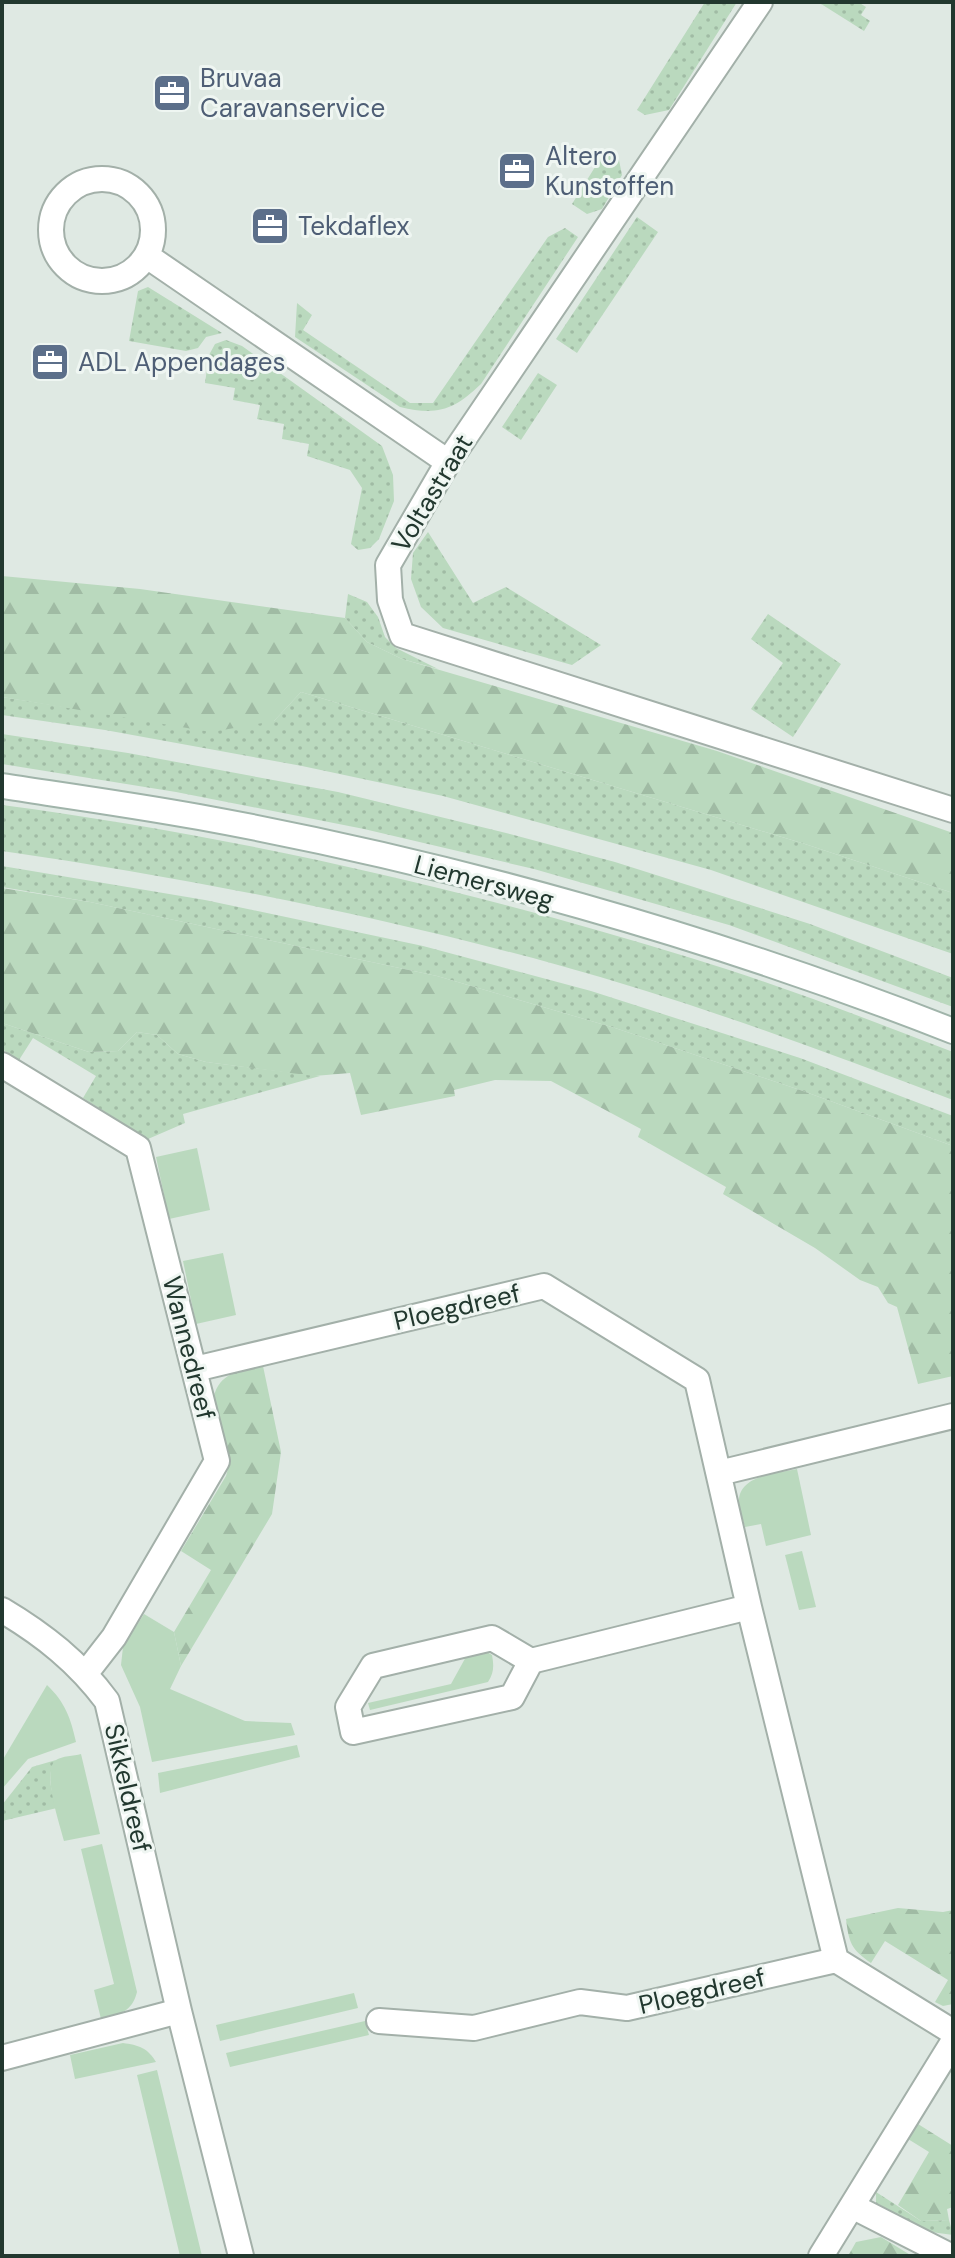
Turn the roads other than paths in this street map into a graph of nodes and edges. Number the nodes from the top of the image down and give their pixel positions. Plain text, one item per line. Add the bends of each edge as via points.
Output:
1 (760, 2) edge
2 (147, 256) junction
3 (448, 462) junction
4 (2, 786) edge
5 (953, 810) edge
6 (953, 1031) edge
7 (2, 1065) edge
8 (195, 1369) junction
9 (953, 1416) edge
10 (719, 1473) junction
11 (749, 1607) junction
12 (2, 1610) edge
13 (531, 1661) junction
14 (86, 1673) junction
15 (836, 1960) junction
16 (179, 2011) junction
17 (379, 2021) dead end
18 (953, 2032) edge
19 (953, 2042) edge
20 (2, 2058) edge
21 (852, 2206) junction
22 (241, 2256) edge
23 (821, 2256) edge
24 (950, 2256) edge

1 - 3 street, Voltastraat
2 - 2 street via 153,223 137,192 123,184 91,180 63,198 51,228 60,259 72,271 104,282 136,269
2 - 3 street
3 - 5 street, Voltastraat via 388,565 390,600 402,635
4 - 6 street, Liemersweg via 200,817 428,866 654,928
7 - 8 street, Wannedreef via 138,1148
8 - 10 street, Ploegdreef via 544,1286 697,1380
8 - 14 street, Wannedreef via 217,1461 114,1637
9 - 10 street
10 - 11 street, Ploegdreef
11 - 13 street
11 - 15 street, Ploegdreef
12 - 14 street, Sikkeldreef
13 - 13 street via 512,1697 353,1732 348,1707 373,1666 492,1638
14 - 16 street, Sikkeldreef via 107,1701
15 - 17 street, Ploegdreef via 627,2008 580,2002 474,2028
15 - 18 street
16 - 20 street
16 - 22 street, Sikkeldreef
19 - 21 street
21 - 23 street
21 - 24 street

